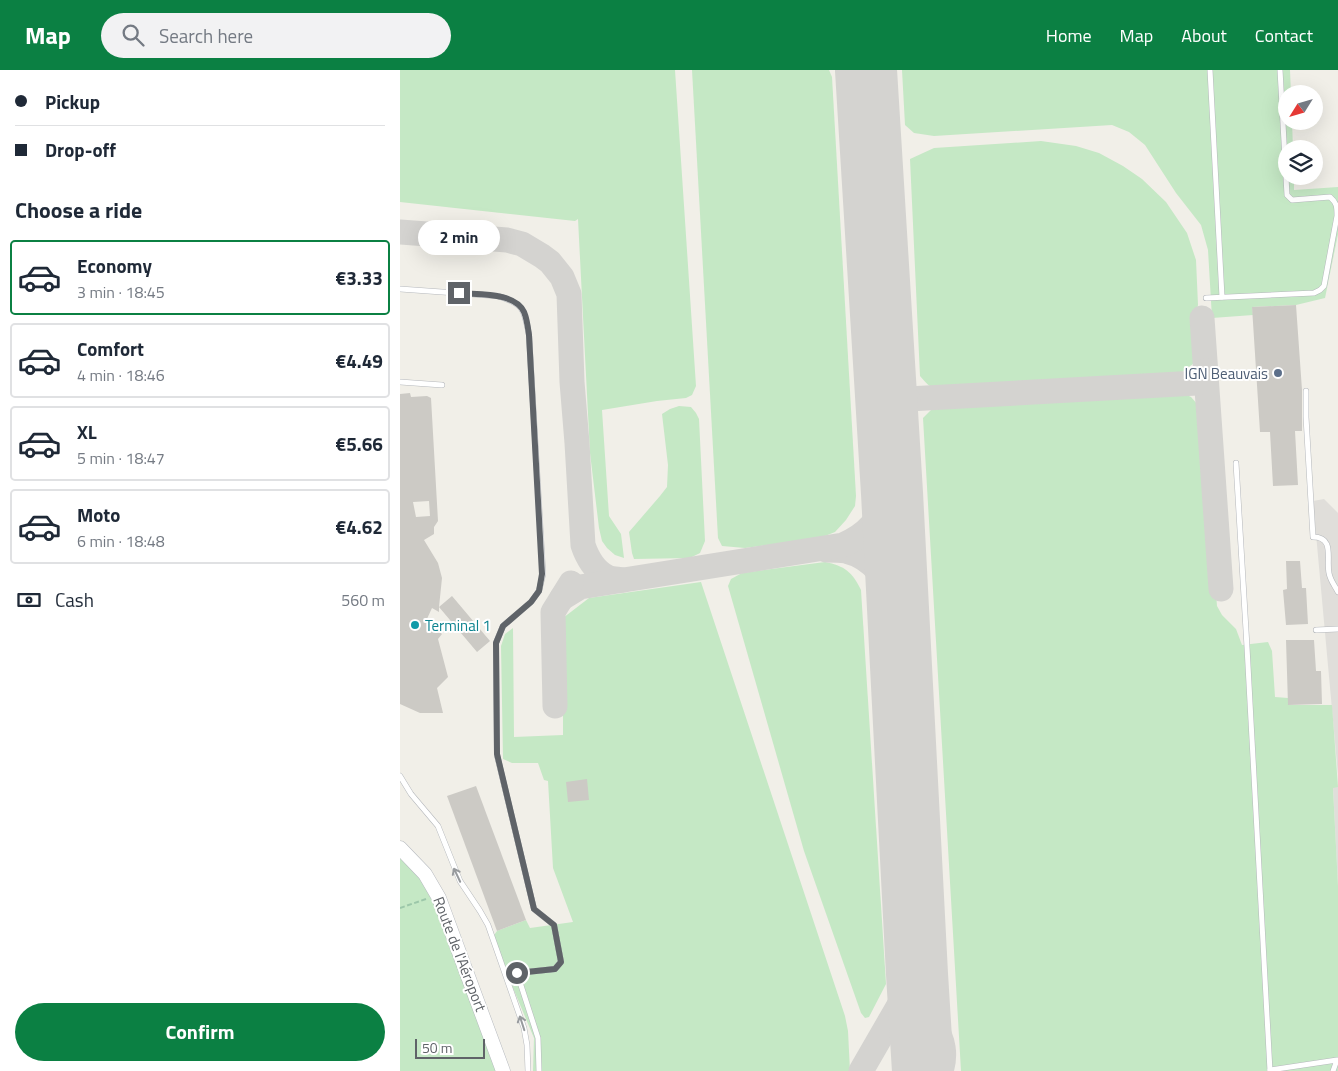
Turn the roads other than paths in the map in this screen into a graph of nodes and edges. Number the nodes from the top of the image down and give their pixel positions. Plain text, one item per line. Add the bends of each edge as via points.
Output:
1 (1210, 70) edge
2 (1280, 70) edge
3 (400, 289) edge
4 (1222, 297) junction
5 (1206, 298) dead end
6 (400, 382) edge
7 (442, 385) dead end
8 (1306, 391) dead end
9 (1236, 463) dead end
10 (1338, 592) edge
11 (1338, 629) edge
12 (1316, 630) dead end
13 (400, 776) edge
14 (400, 848) edge
15 (1337, 1061) edge
16 (504, 1071) edge
17 (528, 1071) edge
18 (538, 1071) edge
19 (1270, 1071) edge
20 (1334, 1071) edge

1 - 4 lane
2 - 4 lane via 1287,195 1292,200 1330,197 1337,206 1338,216 1324,286 1314,292
3 - 18 lane via 498,296 510,300 520,305 525,313 529,335 542,574 539,591 503,626 496,643 497,754 534,909 554,925 561,962 555,969 517,973 538,1038
4 - 5 lane
6 - 7 lane
8 - 10 lane via 1313,537 1323,539 1327,544 1329,574
9 - 19 lane
11 - 12 lane
17 -> 13 lane via 524,1028 488,925 460,881 438,826
14 - 16 street, Route de l'Aéroport via 425,874 440,898
15 - 19 lane
15 - 20 lane

